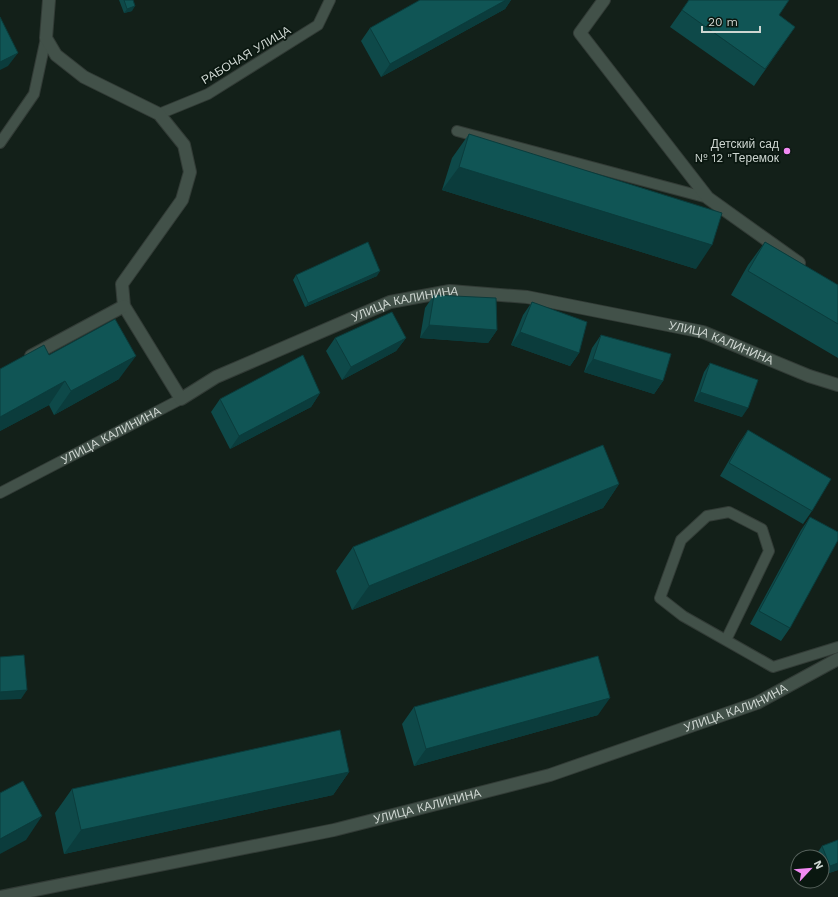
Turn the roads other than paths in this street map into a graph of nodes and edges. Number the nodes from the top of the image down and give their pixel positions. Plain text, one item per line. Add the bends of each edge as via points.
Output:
1 (49, 0) edge
2 (330, 0) edge
3 (604, 0) edge
4 (46, 38) junction
5 (159, 114) junction
6 (457, 131) dead end
7 (0, 144) edge
8 (708, 198) junction
9 (806, 268) edge
10 (124, 306) junction
11 (21, 362) edge
12 (838, 385) edge
13 (181, 399) junction
14 (0, 493) edge
15 (726, 640) junction
16 (838, 647) edge
17 (838, 659) edge
18 (0, 897) edge

1 - 4 street
2 - 5 lane, РАБОЧАЯ УЛИЦА via 318,25 208,94
3 - 8 street via 580,33
4 - 5 street via 56,56 84,77
4 - 7 lane via 34,94
5 - 10 street via 184,145 190,172 182,200 122,284
6 - 8 lane
8 - 9 street
10 - 11 street
10 - 13 street
12 - 13 street, УЛИЦА КАЛИНИНА via 809,376 702,332 527,298 450,291 390,302 216,377
13 - 14 lane, УЛИЦА КАЛИНИНА
15 - 15 lane via 682,616 660,598 681,540 707,516 729,512 762,529 769,551
15 - 16 lane via 773,667
17 - 18 street, УЛИЦА КАЛИНИНА via 757,703 550,775 334,830

